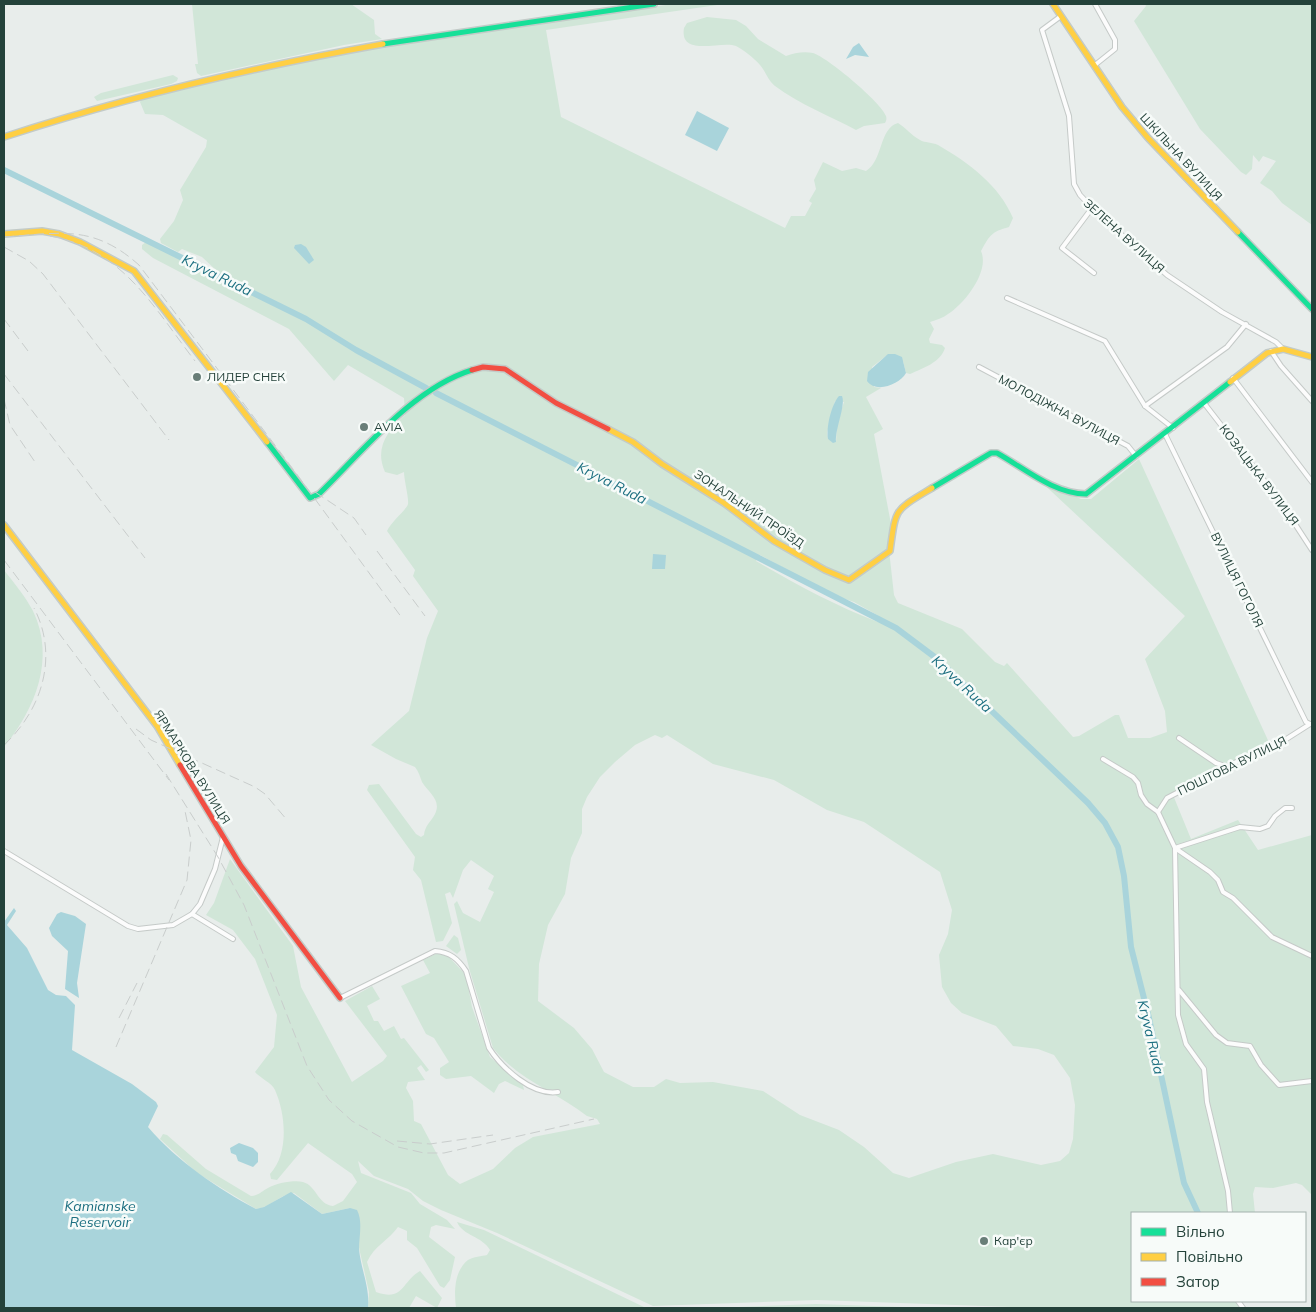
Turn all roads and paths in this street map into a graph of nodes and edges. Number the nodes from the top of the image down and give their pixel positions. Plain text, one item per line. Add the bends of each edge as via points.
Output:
1 (654, 4) edge
2 (1053, 4) edge
3 (1094, 4) edge
4 (1061, 16) junction
5 (1094, 65) junction
6 (4, 137) edge
7 (1092, 208) junction
8 (4, 234) edge
9 (1094, 273) dead end
10 (1007, 298) dead end
11 (1312, 309) edge
12 (1246, 324) junction
13 (1283, 349) junction
14 (1271, 351) junction
15 (1312, 357) edge
16 (979, 367) dead end
17 (1233, 378) junction
18 (1312, 401) edge
19 (1204, 403) junction
20 (1145, 406) junction
21 (1173, 428) junction
22 (1165, 434) junction
23 (1136, 456) junction
24 (1312, 482) edge
25 (4, 525) edge
26 (1312, 550) edge
27 (1311, 723) edge
28 (1179, 738) dead end
29 (1103, 759) dead end
30 (1226, 766) junction
31 (1292, 808) dead end
32 (1158, 812) junction
33 (223, 836) junction
34 (1175, 848) junction
35 (4, 851) edge
36 (192, 914) junction
37 (233, 939) dead end
38 (1312, 956) edge
39 (1179, 990) junction
40 (340, 998) joint
41 (1312, 1081) edge
42 (558, 1092) dead end
43 (1230, 1212) edge

1 - 6 street via 303,58 88,109
2 - 4 street, ШКІЛЬНА ВУЛИЦЯ
3 - 5 street via 1115,40 1115,49
4 - 5 street, ШКІЛЬНА ВУЛИЦЯ
4 - 7 street, ЗЕЛЕНА ВУЛИЦЯ via 1042,30 1069,116 1075,188
5 - 11 street, ШКІЛЬНА ВУЛИЦЯ via 1148,138
7 - 9 street via 1062,248
7 - 12 street, ЗЕЛЕНА ВУЛИЦЯ via 1167,275
8 - 23 street, ЗОНАЛЬНИЙ ПРОЇЗД via 42,231 59,234 134,270 310,498 319,494 403,413 454,375 485,366 502,368 556,403 633,442 767,536 825,570 849,580 890,551 895,517 901,507 991,453 997,453 1059,488 1083,494 1096,488
10 - 20 street via 1105,341
12 - 13 street, ЗЕЛЕНА ВУЛИЦЯ
12 - 20 street via 1227,347
13 - 14 street
13 - 15 street
14 - 17 street
14 - 18 street
16 - 23 street, МОЛОДІЖНА ВУЛИЦЯ via 1128,446
17 - 19 street
17 - 24 street
19 - 21 street
19 - 26 street, КОЗАЦЬКА ВУЛИЦЯ via 1280,501
20 - 21 street
21 - 22 street
22 - 23 street
22 - 27 street, ВУЛИЦЯ ГОГОЛЯ via 1306,722
25 - 33 street, ЯРМАРКОВА ВУЛИЦЯ via 157,726
27 - 30 street, ПОШТОВА ВУЛИЦЯ via 1277,745 1271,744
28 - 30 street via 1216,763
29 - 32 street via 1133,778 1138,783 1141,796
30 - 32 street, ПОШТОВА ВУЛИЦЯ via 1167,798
31 - 34 street via 1285,808 1268,826 1260,829 1240,827
32 - 34 street
33 - 36 street via 215,870
33 - 40 street, ЯРМАРКОВА ВУЛИЦЯ via 241,866
34 - 38 street via 1210,872 1223,892 1272,937
34 - 39 street
35 - 36 street via 132,928 173,925
36 - 37 street
39 - 41 street via 1227,1044 1250,1046 1261,1065 1279,1085
39 - 43 street via 1178,1015 1186,1044 1204,1069 1207,1102
40 - 42 street via 436,951 444,952 466,971 489,1048 496,1058 533,1088 547,1094

